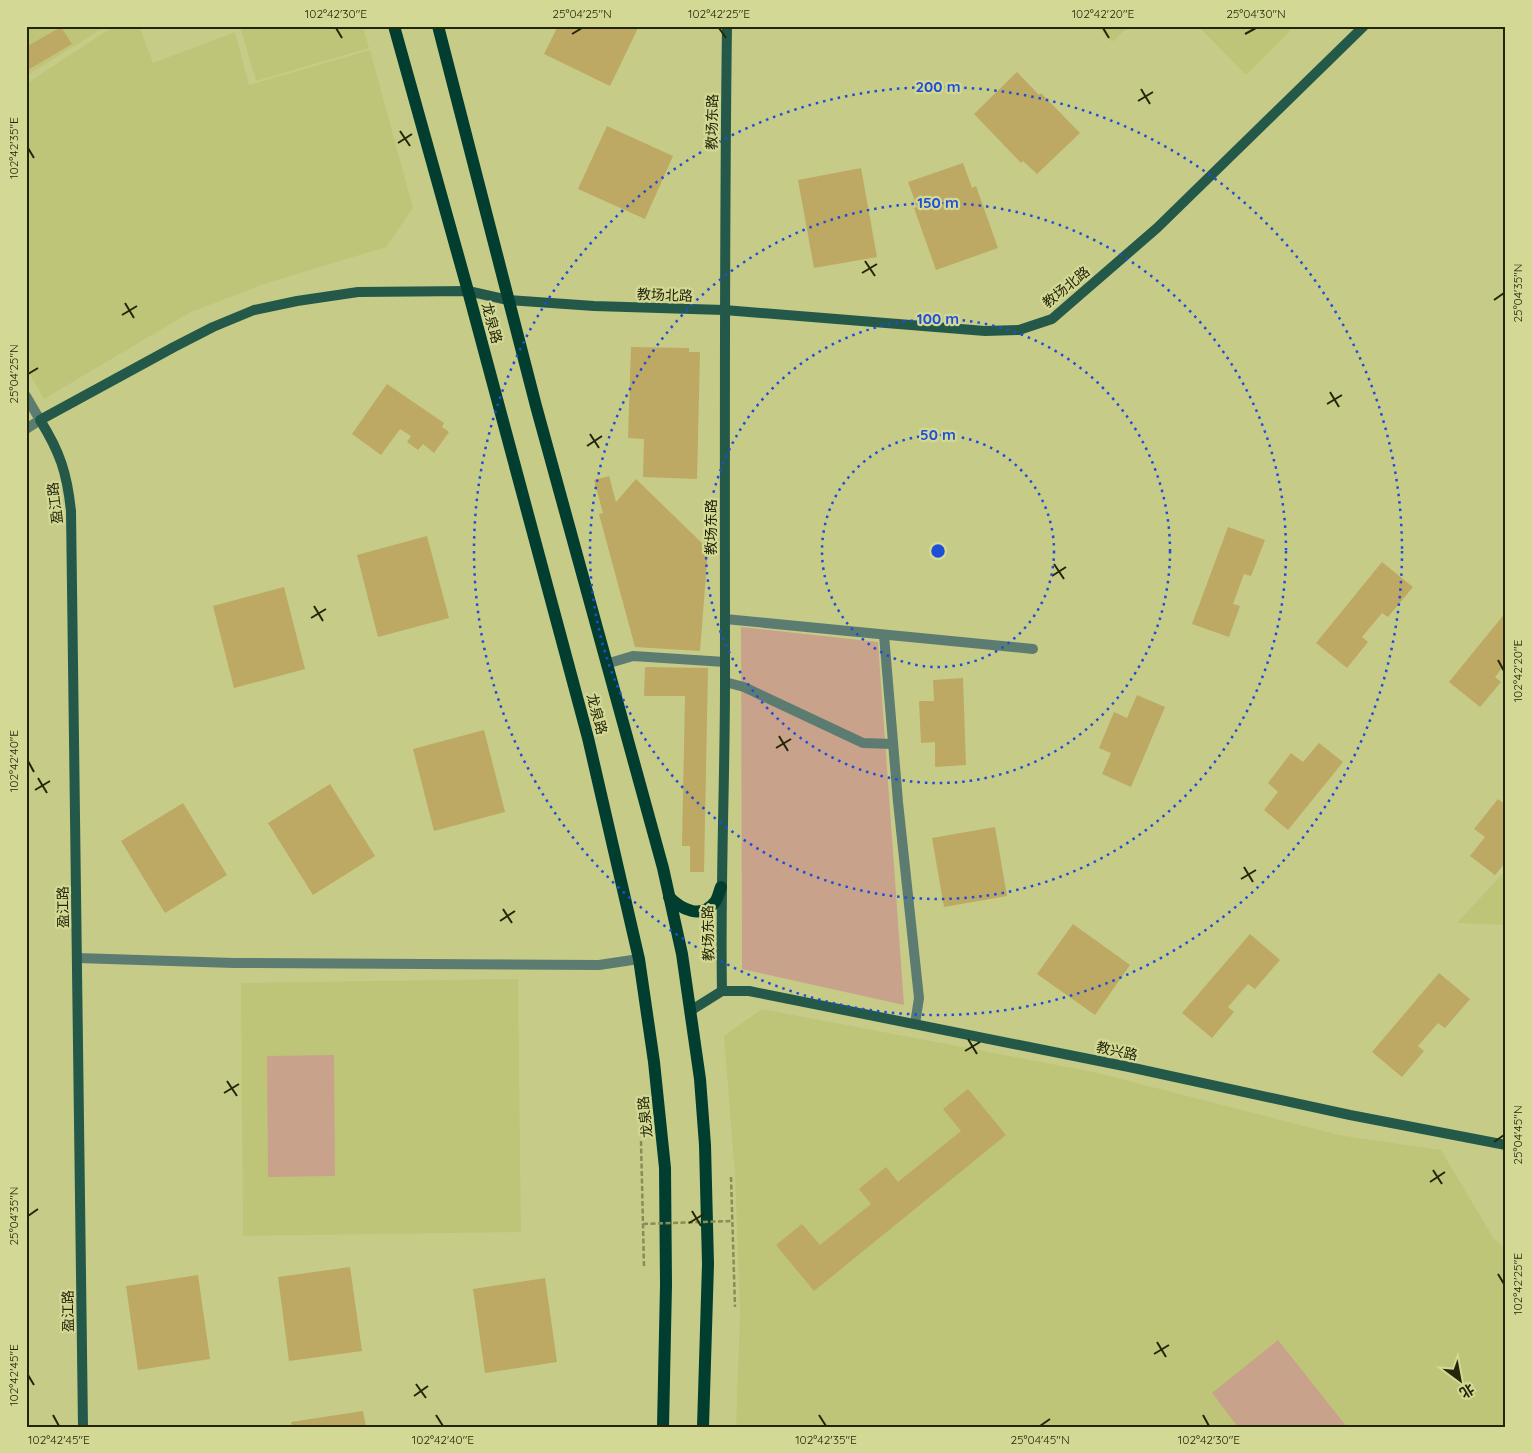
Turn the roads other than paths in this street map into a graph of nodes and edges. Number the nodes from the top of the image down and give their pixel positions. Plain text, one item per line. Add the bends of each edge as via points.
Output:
1 (394, 26) edge
2 (438, 26) edge
3 (727, 26) edge
4 (1364, 26) edge
5 (468, 291) junction
6 (508, 300) junction
7 (724, 310) junction
8 (26, 396) edge
9 (40, 420) junction
10 (26, 429) edge
11 (725, 619) junction
12 (884, 635) junction
13 (1033, 649) dead end
14 (725, 662) junction
15 (606, 664) junction
16 (725, 682) junction
17 (893, 744) junction
18 (721, 887) junction
19 (669, 897) junction
20 (78, 958) junction
21 (639, 959) junction
22 (722, 991) junction
23 (690, 1010) junction
24 (915, 1024) junction
25 (1506, 1144) edge
26 (83, 1427) edge
27 (663, 1427) edge
28 (703, 1427) edge

1 - 5 main road, 龙泉路
2 - 6 main road, 龙泉路
3 - 7 street, 教场东路
4 - 7 street, 教场北路 via 1157,228 1052,318 1019,330 985,331
5 - 6 street, 教场北路
5 - 9 street, 教场北路 via 358,292 254,310 174,347
5 - 21 main road, 龙泉路 via 588,738
6 - 7 street, 教场北路
6 - 15 main road, 龙泉路
7 - 11 street, 教场东路
8 - 9 street, 盈江路
9 - 10 street
9 - 20 street, 盈江路 via 55,445 68,481 71,511
11 - 12 street
11 - 14 street, 教场东路
12 - 13 street
12 - 17 street
14 - 15 street via 633,656
14 - 16 street, 教场东路
15 - 19 main road, 龙泉路
16 - 17 street via 744,687 863,743
16 - 18 street, 教场东路
17 - 24 street via 919,998
18 - 19 main road via 716,901 704,910 684,909
18 - 22 street, 教场东路
19 - 23 main road, 龙泉路
20 - 21 street via 234,963 590,965
20 - 26 street, 盈江路
21 - 27 main road, 龙泉路 via 665,1168
22 - 23 street
22 - 24 street, 教兴路 via 749,991
23 - 28 main road, 龙泉路 via 700,1079 705,1155 708,1264
24 - 25 street, 教兴路 via 1350,1115

